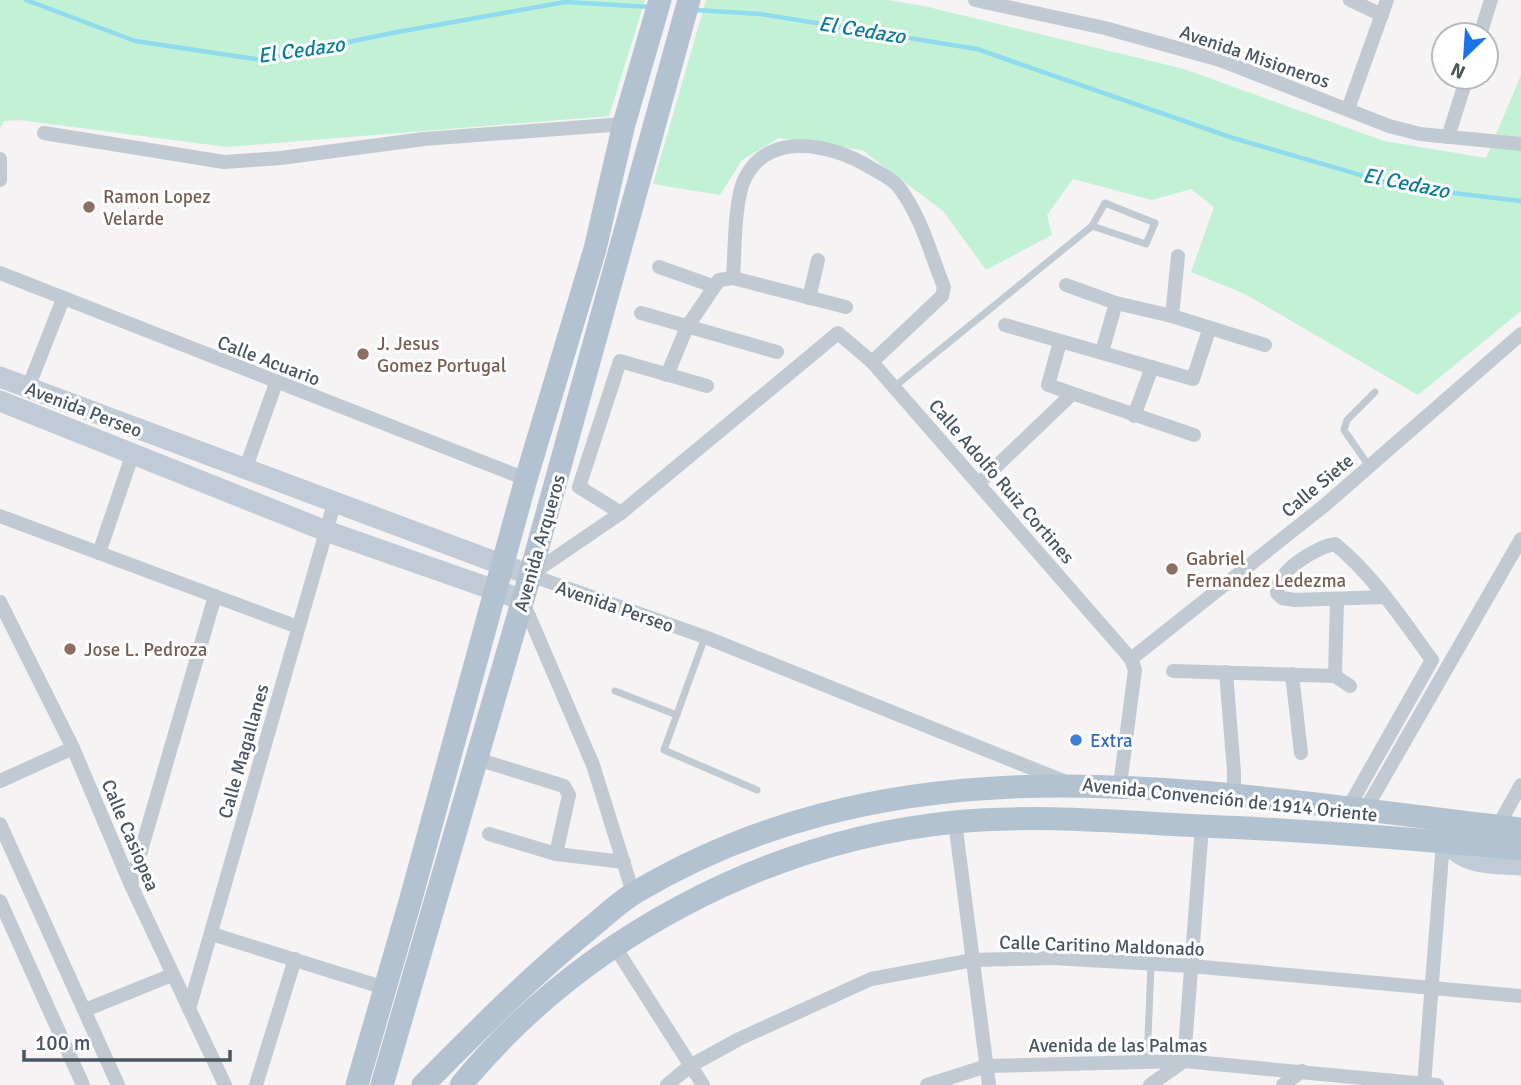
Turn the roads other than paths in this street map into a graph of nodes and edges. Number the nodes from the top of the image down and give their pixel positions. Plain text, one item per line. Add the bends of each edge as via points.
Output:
1 (660, 0) edge
2 (689, 0) edge
3 (975, 0) edge
4 (1350, 0) edge
5 (1387, 0) edge
6 (1491, 0) edge
7 (1382, 15) junction
8 (1484, 21) edge
9 (1462, 91) edge
10 (1348, 109) junction
11 (624, 124) junction
12 (44, 133) dead end
13 (1448, 137) junction
14 (1521, 144) edge
15 (1, 160) edge
16 (0, 180) edge
17 (1091, 226) junction
18 (1178, 256) dead end
19 (818, 260) dead end
20 (659, 267) dead end
21 (0, 273) edge
22 (733, 278) junction
23 (1066, 285) dead end
24 (713, 286) junction
25 (63, 299) junction
26 (809, 299) junction
27 (1116, 303) junction
28 (846, 307) dead end
29 (641, 313) dead end
30 (1172, 316) junction
31 (1005, 325) dead end
32 (687, 327) junction
33 (1209, 330) junction
34 (1521, 334) edge
35 (1060, 342) junction
36 (1265, 345) dead end
37 (777, 352) dead end
38 (1102, 352) junction
39 (872, 362) junction
40 (1152, 368) junction
41 (667, 375) junction
42 (0, 377) edge
43 (276, 383) junction
44 (707, 386) dead end
45 (894, 387) junction
46 (28, 388) junction
47 (1375, 392) dead end
48 (1072, 394) junction
49 (0, 401) edge
50 (1134, 416) junction
51 (1194, 435) dead end
52 (132, 456) junction
53 (1369, 466) junction
54 (245, 470) junction
55 (526, 479) junction
56 (979, 483) junction
57 (334, 504) junction
58 (621, 513) junction
59 (0, 516) edge
60 (326, 531) junction
61 (1521, 539) edge
62 (99, 553) junction
63 (503, 566) junction
64 (530, 575) junction
65 (496, 591) junction
66 (215, 596) junction
67 (1385, 597) junction
68 (523, 600) junction
69 (1337, 600) junction
70 (0, 602) edge
71 (298, 627) junction
72 (705, 638) junction
73 (1131, 659) junction
74 (1173, 671) dead end
75 (1226, 672) junction
76 (1292, 674) junction
77 (1335, 676) junction
78 (1350, 686) dead end
79 (615, 691) dead end
80 (677, 715) junction
81 (73, 748) junction
82 (1301, 753) dead end
83 (477, 759) junction
84 (0, 781) edge
85 (1071, 784) junction
86 (1119, 785) junction
87 (1521, 785) edge
88 (757, 790) dead end
89 (1234, 797) junction
90 (1355, 811) junction
91 (955, 822) junction
92 (0, 824) edge
93 (1202, 826) junction
94 (1498, 826) junction
95 (1521, 829) edge
96 (489, 834) dead end
97 (1446, 842) junction
98 (1521, 849) edge
99 (556, 854) junction
100 (624, 862) junction
101 (1521, 865) edge
102 (131, 885) junction
103 (634, 893) junction
104 (2, 911) edge
105 (212, 934) junction
106 (615, 947) junction
107 (295, 959) junction
108 (973, 960) junction
109 (1151, 965) junction
110 (1191, 966) junction
111 (172, 975) junction
112 (1431, 987) junction
113 (385, 988) junction
114 (1521, 996) edge
115 (189, 1009) junction
116 (85, 1010) junction
117 (1184, 1061) junction
118 (1147, 1062) junction
119 (690, 1066) junction
120 (986, 1066) junction
121 (1302, 1071) junction
122 (83, 1085) edge
123 (118, 1085) edge
124 (225, 1085) edge
125 (256, 1085) edge
126 (357, 1085) edge
127 (382, 1085) edge
128 (424, 1085) edge
129 (461, 1085) edge
130 (667, 1085) edge
131 (703, 1085) edge
132 (927, 1085) edge
133 (989, 1085) edge
134 (1150, 1085) edge
135 (1283, 1085) edge
136 (1424, 1085) edge
137 (1437, 1085) edge

1 - 11 main road, Avenida Arqueros
2 - 64 main road, Avenida Arqueros
3 - 10 street, Avenida Misioneros via 1220,60
4 - 7 street
5 - 7 street
6 - 8 street
7 - 10 street
9 - 13 street
10 - 13 street, Avenida Misioneros via 1389,126
11 - 12 street via 424,139 224,162
11 - 55 main road, Avenida Arqueros via 595,250
13 - 14 street, Avenida Misioneros
15 - 16 street
17 - 17 lane via 1105,203 1155,223 1146,244
17 - 45 lane
18 - 30 street
19 - 26 street
20 - 24 street
21 - 25 street, Calle Acuario
22 - 24 street
22 - 26 street
22 - 39 street via 738,198 758,158 788,145 831,149 856,159 895,183 915,209 944,287 942,296
23 - 27 street
24 - 32 street
25 - 43 street, Calle Acuario
25 - 46 street
26 - 28 street
27 - 30 street
27 - 38 street
29 - 32 street
30 - 33 street
31 - 35 street
32 - 37 street
32 - 41 street
33 - 36 street
33 - 40 street via 1193,379
34 - 53 street, Calle Siete
35 - 38 street
35 - 48 street via 1048,386
38 - 40 street
39 - 45 street, Calle Adolfo Ruiz Cortines
39 - 58 street, Calle Adolfo Ruiz Cortines via 838,333
40 - 50 street
41 - 44 street
41 - 58 street via 620,362 579,486
42 - 46 main road, Avenida Perseo
43 - 54 street
43 - 55 street, Calle Acuario
45 - 56 street, Calle Adolfo Ruiz Cortines
46 - 54 main road, Avenida Perseo
47 - 53 lane via 1347,420 1344,430
48 - 50 street
48 - 56 street
49 - 52 main road, Avenida Perseo
50 - 51 street
52 - 60 main road, Avenida Perseo
52 - 62 street
53 - 73 street, Calle Siete
54 - 57 main road, Avenida Perseo
55 - 63 main road, Avenida Arqueros
56 - 73 street, Calle Adolfo Ruiz Cortines
57 - 60 street, Calle Magallanes
57 - 63 main road, Avenida Perseo
58 - 64 street
59 - 62 street
60 - 65 main road, Avenida Perseo
60 - 71 street, Calle Magallanes
61 - 90 street
62 - 66 street
63 - 64 main road, Avenida Perseo
63 - 65 main road, Avenida Arqueros
64 - 68 main road, Avenida Arqueros
64 - 72 street, Avenida Perseo
65 - 68 main road, Avenida Perseo
65 - 113 main road, Avenida Arqueros
66 - 71 street
66 - 102 street
67 - 69 street
67 - 69 street via 1360,564 1335,544 1320,546 1277,586 1282,598
67 - 90 street via 1432,660
68 - 83 main road, Avenida Arqueros
68 - 100 street via 593,765
69 - 77 street
70 - 81 street, Calle Casiopea
71 - 105 street, Calle Magallanes
72 - 80 lane
72 - 85 street, Avenida Perseo
73 - 86 street via 1135,670
74 - 75 street
75 - 76 street
75 - 89 street
76 - 77 street
76 - 82 street
77 - 78 street
79 - 80 lane
80 - 88 lane via 664,750
81 - 84 street
81 - 102 street, Calle Casiopea
83 - 99 street via 564,786 569,795
83 - 127 main road, Avenida Arqueros
85 - 86 main road, Avenida Convención de 1914 Oriente
85 - 103 main road, Avenida Convención de 1914 Oriente via 995,786 861,803 710,852
86 - 89 main road, Avenida Convención de 1914 Oriente
87 - 94 street
89 - 90 main road, Avenida Convención de 1914 Oriente
90 - 94 main road, Avenida Convención de 1914 Oriente
91 - 93 main road, Avenida Convención de 1914 Oriente via 1078,818
91 - 106 main road, Avenida Convención de 1914 Oriente via 842,843 741,879 673,908
91 - 108 street
92 - 116 street
93 - 97 main road, Avenida Convención de 1914 Oriente
93 - 110 street
94 - 95 main road, Avenida Convención de 1914 Oriente
96 - 99 street
97 - 98 main road, Avenida Convención de 1914 Oriente
97 - 101 main road via 1476,861
97 - 112 street
99 - 100 street
100 - 103 street
102 - 111 street, Calle Casiopea
103 - 128 main road, Avenida Convención de 1914 Oriente via 538,970
104 - 122 street
105 - 107 street
105 - 115 street, Calle Magallanes
106 - 119 street
106 - 129 main road, Avenida Convención de 1914 Oriente via 551,995 483,1058
107 - 113 street
107 - 125 street
108 - 109 street, Calle Caritino Maldonado via 1053,958
108 - 119 street, Calle Caritino Maldonado via 871,979 791,1013
108 - 120 street
109 - 110 street, Calle Caritino Maldonado
109 - 118 lane
110 - 112 street, Calle Caritino Maldonado
110 - 117 street
111 - 115 street, Calle Casiopea
111 - 116 street
112 - 114 street, Calle Caritino Maldonado
112 - 136 street
113 - 126 main road, Avenida Arqueros
115 - 124 street, Calle Casiopea
116 - 123 street
117 - 118 street, Avenida de las Palmas
117 - 121 street, Avenida de las Palmas
117 - 134 street
118 - 120 street, Avenida de las Palmas
119 - 130 street, Calle Caritino Maldonado
119 - 131 street
120 - 132 street, Avenida de las Palmas
120 - 133 street
121 - 135 street
121 - 136 street, Avenida de las Palmas
136 - 137 street, Avenida de las Palmas

